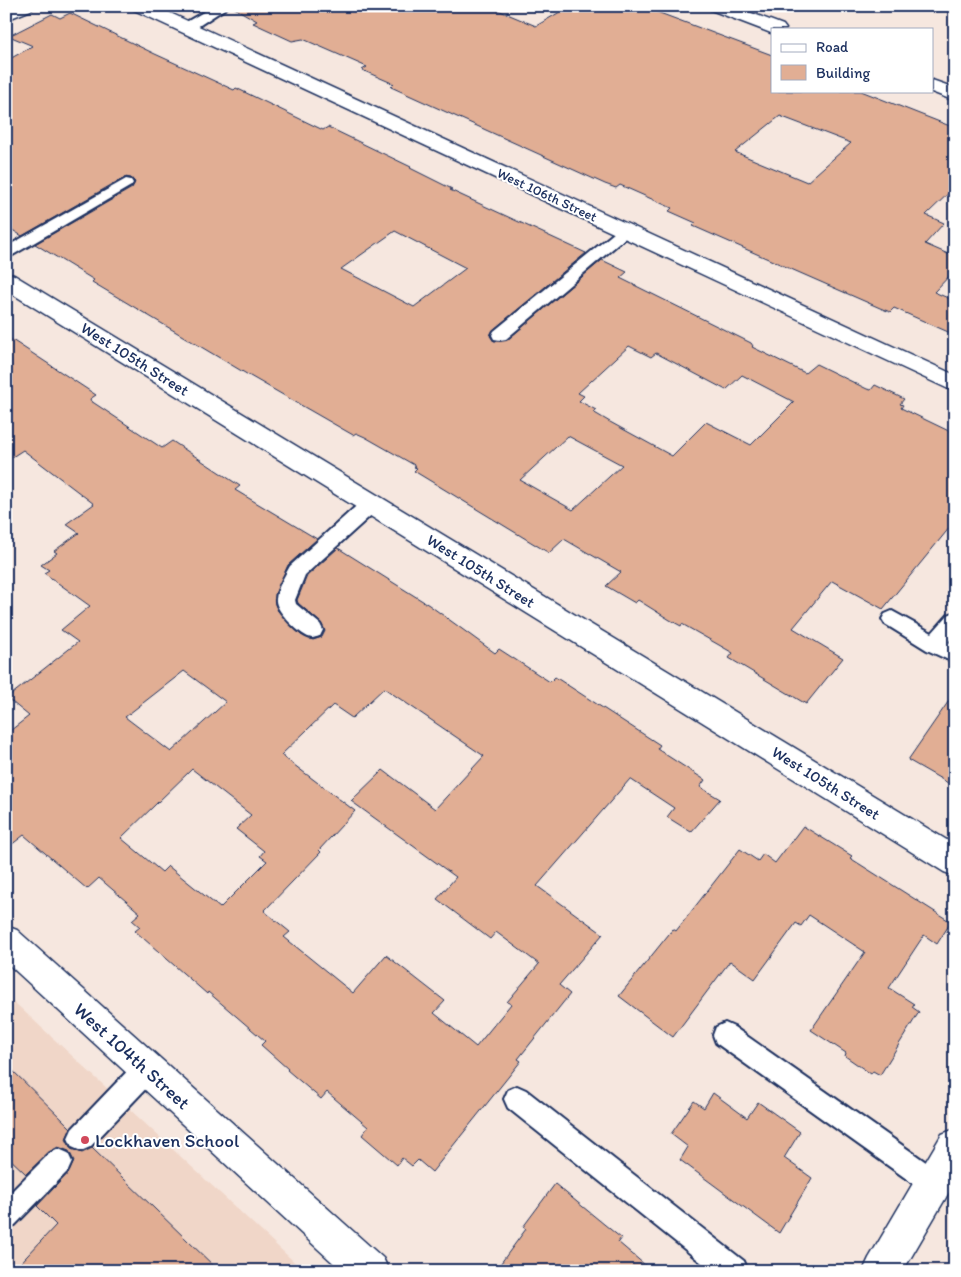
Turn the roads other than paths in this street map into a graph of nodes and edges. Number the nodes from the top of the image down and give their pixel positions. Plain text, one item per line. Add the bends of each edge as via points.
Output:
1 (25, 6) edge
2 (140, 6) edge
3 (223, 6) edge
4 (717, 6) edge
5 (6, 15) edge
6 (186, 28) junction
7 (774, 28) edge
8 (934, 87) edge
9 (955, 95) edge
10 (126, 184) dead end
11 (625, 231) junction
12 (6, 254) edge
13 (6, 280) edge
14 (500, 335) dead end
15 (955, 384) edge
16 (371, 504) junction
17 (892, 620) dead end
18 (955, 620) edge
19 (313, 630) dead end
20 (934, 644) junction
21 (955, 655) edge
22 (955, 862) edge
23 (6, 941) edge
24 (724, 1035) dead end
25 (147, 1069) junction
26 (517, 1099) dead end
27 (81, 1138) dead end
28 (955, 1147) edge
29 (59, 1162) dead end
30 (934, 1183) junction
31 (6, 1216) edge
32 (370, 1271) edge
33 (734, 1271) edge
34 (882, 1271) edge

1 - 5 street
2 - 6 street, West 106th Street
3 - 6 lane
4 - 7 street
6 - 11 street, West 106th Street
8 - 9 street
10 - 12 lane
11 - 14 lane
11 - 15 street, West 106th Street
13 - 16 street, West 105th Street
16 - 19 lane via 296,571 285,600 287,608
16 - 22 street, West 105th Street
17 - 20 lane
18 - 20 lane
20 - 21 lane
23 - 25 street, West 104th Street
24 - 30 lane
25 - 27 lane
25 - 32 street, West 104th Street
26 - 33 lane
28 - 30 street
29 - 31 lane
30 - 34 street

